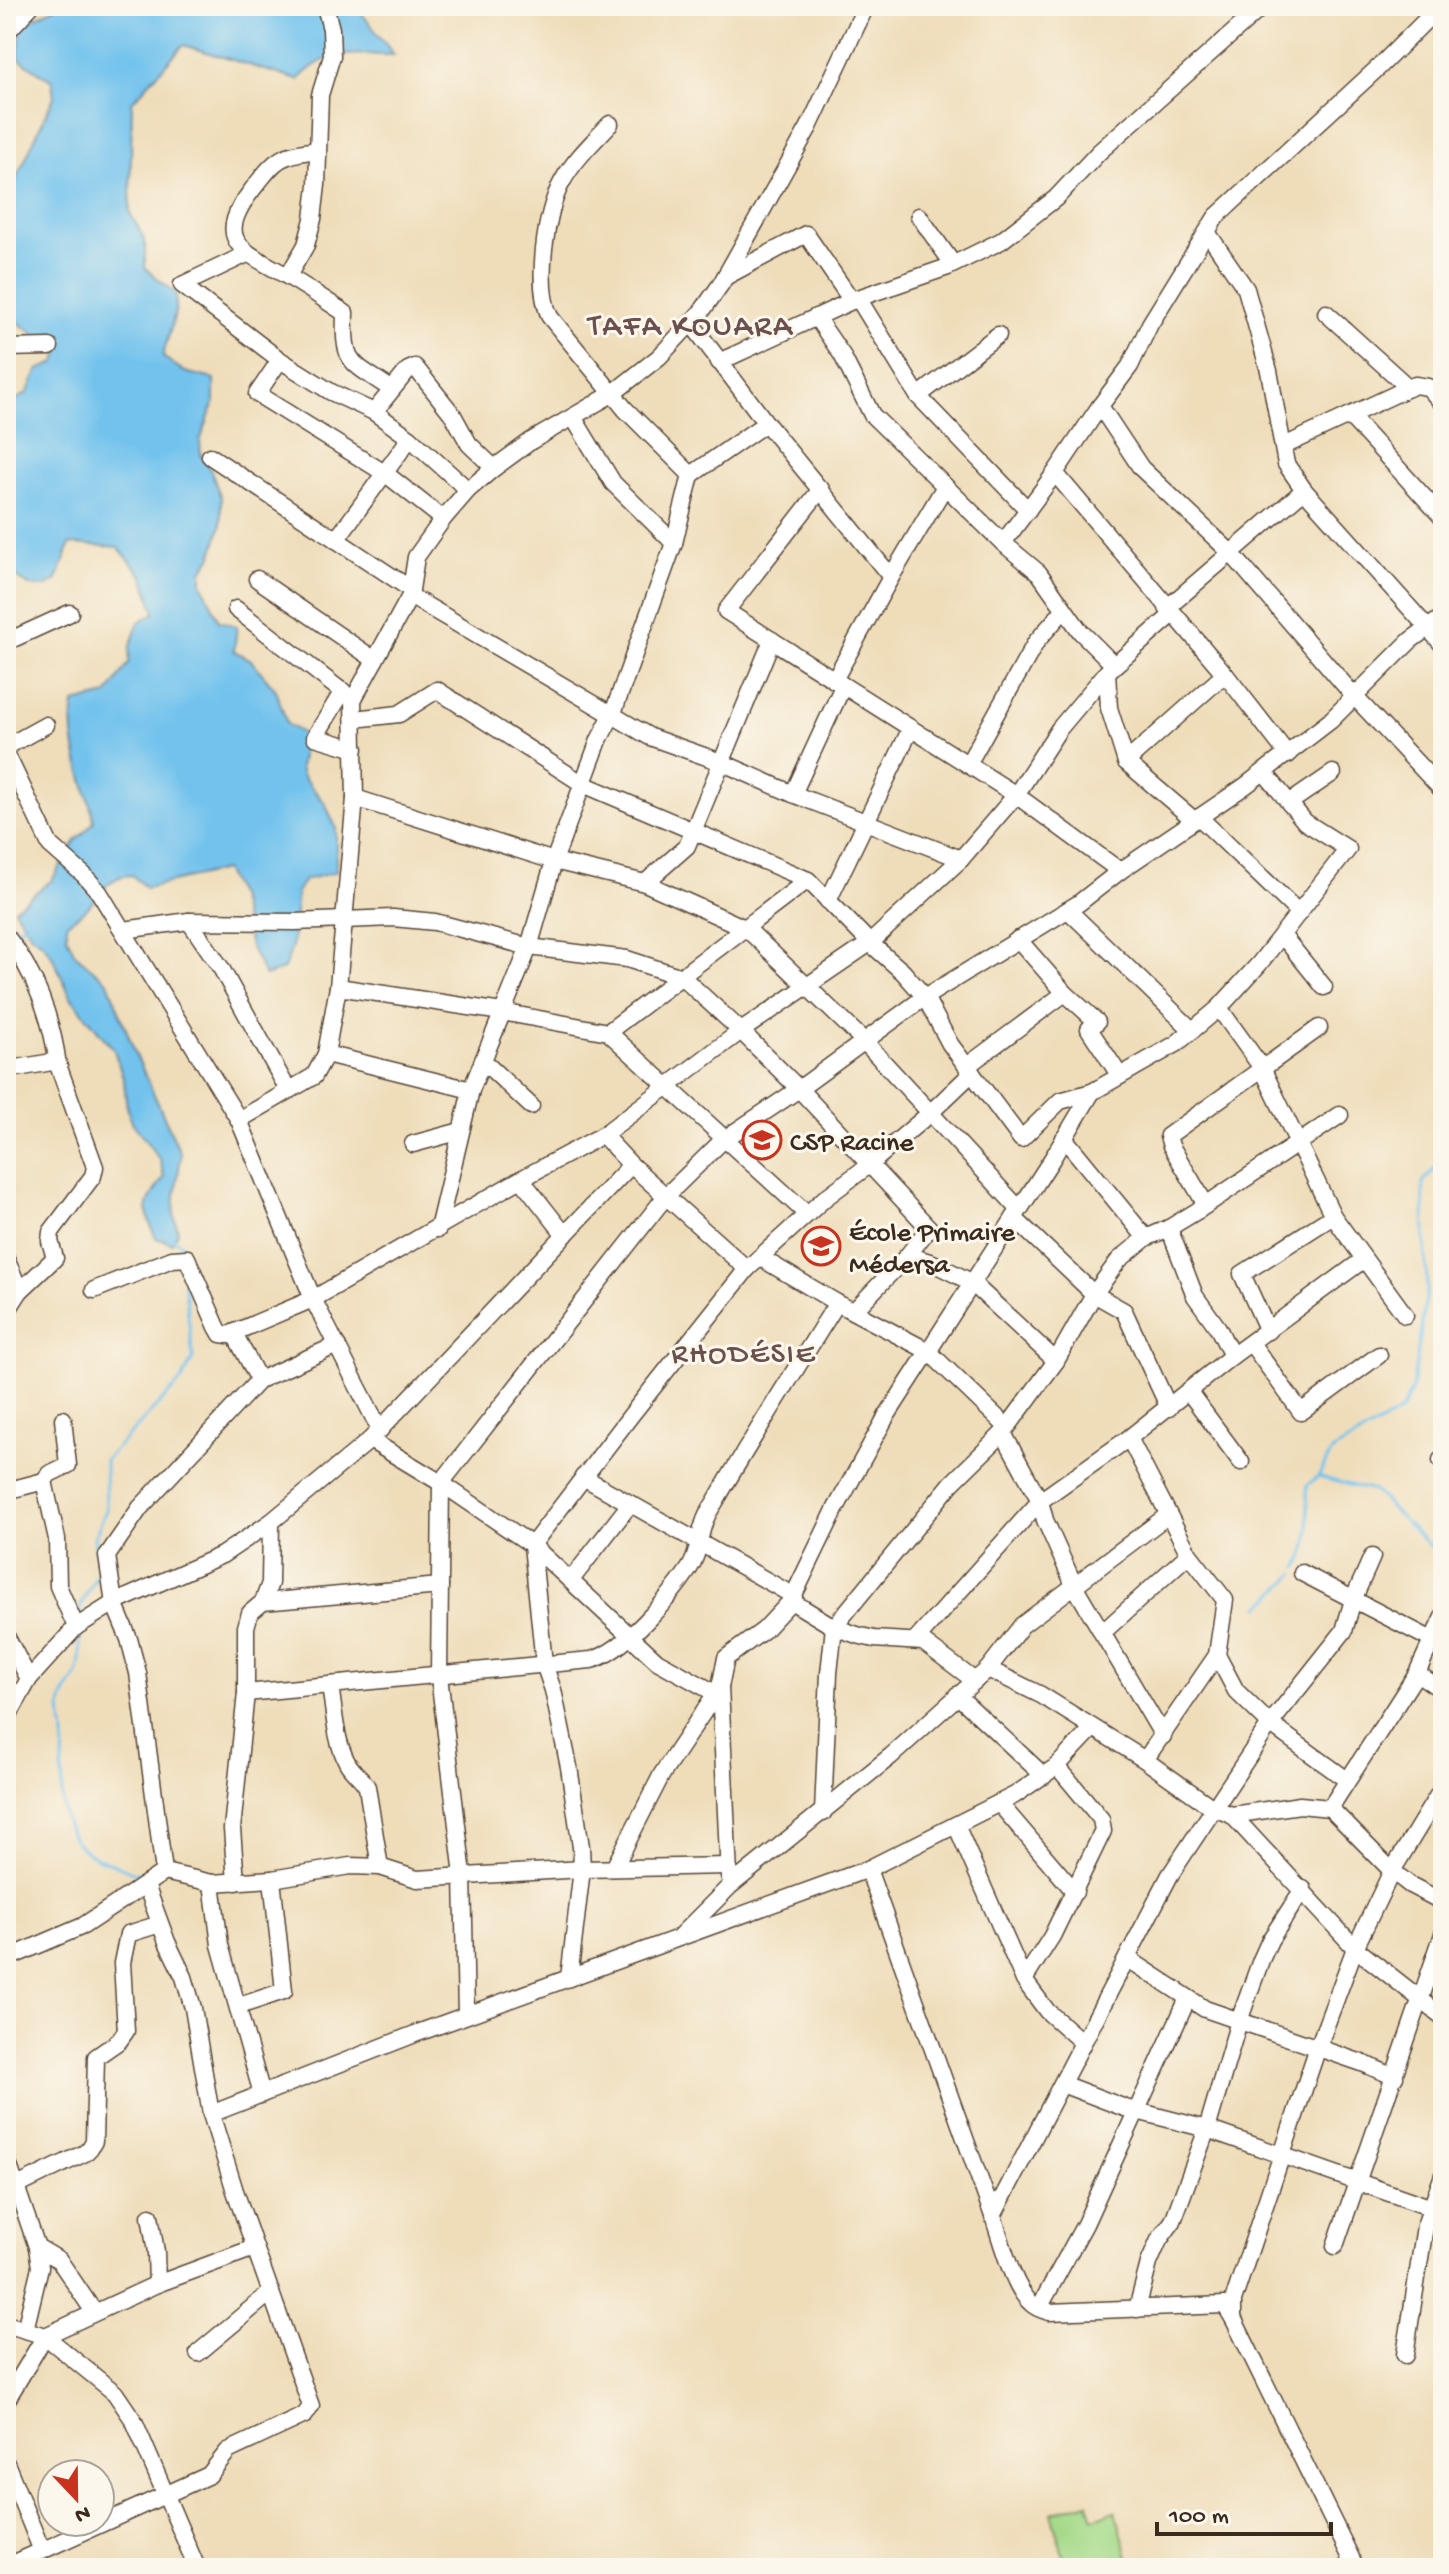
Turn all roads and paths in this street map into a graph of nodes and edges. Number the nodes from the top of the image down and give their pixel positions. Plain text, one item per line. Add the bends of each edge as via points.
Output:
1 (325, 6) edge
2 (866, 6) edge
3 (1263, 6) edge
4 (1440, 6) edge
5 (19, 11) edge
6 (6, 33) edge
7 (610, 124) dead end
8 (317, 150) junction
9 (919, 216) dead end
10 (1207, 232) junction
11 (247, 254) junction
12 (953, 264) junction
13 (288, 276) junction
14 (725, 277) junction
15 (855, 300) junction
16 (1326, 313) dead end
17 (816, 317) junction
18 (691, 323) junction
19 (998, 335) dead end
20 (50, 347) dead end
21 (6, 348) edge
22 (280, 360) junction
23 (719, 362) junction
24 (1409, 388) junction
25 (391, 389) junction
26 (612, 394) junction
27 (918, 396) junction
28 (1443, 404) edge
29 (1100, 406) junction
30 (374, 412) junction
31 (1350, 416) junction
32 (573, 417) junction
33 (766, 423) junction
34 (410, 438) junction
35 (1284, 446) junction
36 (210, 456) dead end
37 (494, 468) junction
38 (1055, 473) junction
39 (386, 474) junction
40 (691, 475) junction
41 (945, 486) junction
42 (821, 489) junction
43 (468, 490) junction
44 (1304, 490) junction
45 (1028, 510) junction
46 (1443, 518) edge
47 (443, 519) junction
48 (336, 540) junction
49 (674, 543) junction
50 (1003, 543) junction
51 (1231, 553) junction
52 (891, 577) junction
53 (257, 579) dead end
54 (410, 592) junction
55 (236, 609) dead end
56 (1064, 610) junction
57 (1170, 611) junction
58 (70, 613) dead end
59 (1443, 617) edge
60 (1428, 629) junction
61 (772, 640) junction
62 (6, 642) edge
63 (1443, 645) edge
64 (375, 660) junction
65 (1111, 668) junction
66 (1225, 674) junction
67 (839, 683) junction
68 (348, 696) junction
69 (1354, 696) junction
70 (613, 713) junction
71 (354, 719) junction
72 (46, 725) dead end
73 (911, 728) junction
74 (355, 749) junction
75 (6, 750) edge
76 (1288, 755) junction
77 (721, 762) junction
78 (1126, 762) junction
79 (968, 764) junction
80 (1264, 772) junction
81 (1333, 773) dead end
82 (583, 784) junction
83 (1443, 791) edge
84 (793, 794) junction
85 (1016, 795) junction
86 (355, 798) junction
87 (1289, 803) junction
88 (1196, 819) junction
89 (865, 823) junction
90 (692, 832) junction
91 (961, 859) junction
92 (554, 861) junction
93 (1120, 871) junction
94 (808, 880) junction
95 (645, 883) junction
96 (828, 901) junction
97 (1068, 910) junction
98 (1299, 913) junction
99 (342, 919) junction
100 (189, 921) junction
101 (747, 929) junction
102 (124, 930) junction
103 (1282, 935) junction
104 (6, 936) edge
105 (1018, 939) junction
106 (870, 943) junction
107 (529, 947) junction
108 (682, 977) junction
109 (338, 987) junction
110 (806, 987) junction
111 (1324, 987) dead end
112 (1065, 993) junction
113 (925, 997) junction
114 (1219, 1008) junction
115 (502, 1012) junction
116 (1319, 1028) dead end
117 (1192, 1030) junction
118 (741, 1031) junction
119 (608, 1032) junction
120 (863, 1040) junction
121 (326, 1054) junction
122 (483, 1061) junction
123 (58, 1065) junction
124 (1262, 1068) junction
125 (969, 1069) junction
126 (6, 1070) edge
127 (1120, 1076) junction
128 (668, 1085) junction
129 (799, 1089) junction
130 (288, 1090) junction
131 (471, 1090) junction
132 (1092, 1092) junction
133 (531, 1106) dead end
134 (929, 1114) junction
135 (1340, 1115) dead end
136 (239, 1120) junction
137 (461, 1131) junction
138 (603, 1135) junction
139 (1064, 1138) junction
140 (723, 1140) junction
141 (1299, 1143) junction
142 (413, 1144) dead end
143 (631, 1165) junction
144 (869, 1165) junction
145 (521, 1179) junction
146 (666, 1196) junction
147 (1206, 1205) junction
148 (807, 1214) junction
149 (1016, 1214) junction
150 (1333, 1216) junction
151 (1169, 1228) junction
152 (438, 1229) junction
153 (565, 1235) junction
154 (1146, 1238) junction
155 (908, 1255) junction
156 (761, 1258) junction
157 (6, 1259) edge
158 (1363, 1260) junction
159 (747, 1269) junction
160 (971, 1282) junction
161 (94, 1290) dead end
162 (20, 1291) junction
163 (1094, 1294) junction
164 (313, 1299) junction
165 (837, 1303) junction
166 (854, 1311) junction
167 (6, 1313) edge
168 (1405, 1315) dead end
169 (1268, 1331) junction
170 (235, 1335) junction
171 (1251, 1343) junction
172 (337, 1345) junction
173 (928, 1351) junction
174 (1379, 1355) dead end
175 (1232, 1356) junction
176 (1056, 1361) junction
177 (259, 1380) junction
178 (1189, 1392) junction
179 (1169, 1408) junction
180 (63, 1419) dead end
181 (1005, 1430) junction
182 (375, 1435) junction
183 (1129, 1438) junction
184 (1241, 1462) dead end
185 (583, 1477) junction
186 (44, 1481) junction
187 (441, 1483) junction
188 (6, 1491) edge
189 (1040, 1501) junction
190 (630, 1504) junction
191 (1168, 1515) junction
192 (271, 1522) junction
193 (701, 1542) junction
194 (532, 1545) junction
195 (1189, 1554) junction
196 (1372, 1557) dead end
197 (1302, 1573) dead end
198 (571, 1580) junction
199 (1074, 1585) junction
200 (440, 1586) junction
201 (792, 1599) junction
202 (1353, 1600) junction
203 (263, 1602) junction
204 (114, 1603) junction
205 (1443, 1617) edge
206 (76, 1627) junction
207 (834, 1627) junction
208 (1102, 1633) junction
209 (6, 1636) edge
210 (630, 1638) junction
211 (1432, 1640) junction
212 (915, 1641) junction
213 (1217, 1655) junction
214 (544, 1664) junction
215 (988, 1669) junction
216 (1417, 1673) junction
217 (439, 1676) junction
218 (29, 1679) junction
219 (975, 1681) junction
220 (330, 1685) junction
221 (717, 1690) junction
222 (1443, 1691) edge
223 (246, 1693) junction
224 (957, 1695) junction
225 (6, 1720) edge
226 (1270, 1724) junction
227 (1092, 1729) junction
228 (1163, 1736) junction
229 (1145, 1760) junction
230 (1050, 1771) junction
231 (1347, 1780) junction
232 (1443, 1787) edge
233 (999, 1803) junction
234 (1213, 1808) junction
235 (1330, 1808) junction
236 (823, 1813) junction
237 (1232, 1815) junction
238 (956, 1825) junction
239 (728, 1866) junction
240 (380, 1867) junction
241 (614, 1868) junction
242 (582, 1869) junction
243 (868, 1869) junction
244 (1392, 1871) junction
245 (164, 1872) junction
246 (463, 1875) junction
247 (272, 1879) junction
248 (236, 1882) junction
249 (212, 1883) junction
250 (146, 1885) junction
251 (730, 1886) junction
252 (1303, 1889) junction
253 (1075, 1892) junction
254 (1443, 1902) edge
255 (160, 1924) junction
256 (1443, 1934) edge
257 (676, 1940) junction
258 (1355, 1948) junction
259 (1127, 1958) junction
260 (6, 1959) edge
261 (569, 1978) junction
262 (1024, 1980) junction
263 (1188, 1998) junction
264 (1421, 1998) junction
265 (239, 2006) junction
266 (466, 2015) junction
267 (1443, 2017) edge
268 (1239, 2021) junction
269 (1082, 2042) junction
270 (1318, 2047) junction
271 (1395, 2077) junction
272 (1062, 2084) junction
273 (262, 2094) junction
274 (1139, 2110) junction
275 (211, 2114) junction
276 (1207, 2129) junction
277 (1281, 2155) junction
278 (6, 2157) edge
279 (1443, 2175) edge
280 (1358, 2182) junction
281 (15, 2187) junction
282 (1432, 2208) junction
283 (150, 2216) dead end
284 (993, 2216) junction
285 (1335, 2246) dead end
286 (37, 2247) junction
287 (254, 2248) junction
288 (157, 2284) junction
289 (271, 2292) junction
290 (1039, 2308) junction
291 (1137, 2309) junction
292 (94, 2312) junction
293 (1233, 2318) junction
294 (6, 2324) edge
295 (25, 2330) junction
296 (45, 2336) junction
297 (198, 2353) dead end
298 (1405, 2355) dead end
299 (6, 2401) edge
300 (6, 2463) edge
301 (165, 2495) junction
302 (42, 2551) junction
303 (6, 2567) edge
304 (197, 2568) edge
305 (1356, 2568) edge

1 - 8 street via 332,56 320,95
2 - 14 street via 809,127
3 - 12 street via 1099,152 1056,198 1001,241
4 - 10 street via 1220,212
5 - 6 street
7 - 26 street via 555,195 542,284 550,317
8 - 11 street via 276,159 237,210 234,234
8 - 13 street via 310,236
9 - 12 street
10 - 29 street via 1130,366
10 - 35 street via 1246,289
11 - 13 street
11 - 22 street via 182,285
12 - 15 street
13 - 25 street via 345,313 349,360
14 - 15 street via 806,234
14 - 18 street
15 - 17 street
15 - 27 street
16 - 24 street
17 - 23 street
17 - 41 street via 872,415
18 - 23 street
18 - 26 street
19 - 27 street
20 - 21 street
22 - 30 street
22 - 39 street via 257,394
23 - 33 street
24 - 28 street via 1424,384
24 - 31 street
25 - 30 street
25 - 37 street via 415,367 469,444
26 - 32 street
26 - 40 street
27 - 45 street
29 - 38 street
29 - 51 street via 1141,468
30 - 34 street
31 - 35 street
31 - 46 street
32 - 37 street
32 - 49 street via 613,483
33 - 40 street
33 - 42 street
34 - 39 street
34 - 43 street
35 - 44 street via 1286,464
36 - 48 street
37 - 43 street
38 - 45 street
38 - 57 street
39 - 47 street
39 - 48 street
40 - 49 street
41 - 50 street
41 - 52 street
42 - 52 street
42 - 61 street via 726,611
43 - 47 street
44 - 51 street
44 - 60 street
45 - 50 street
47 - 54 street via 416,557
48 - 54 street
49 - 70 street
50 - 56 street via 1039,573
51 - 57 street
51 - 69 street
52 - 67 street
53 - 64 street
54 - 64 street
54 - 70 street
55 - 68 street
56 - 65 street
56 - 79 street via 1036,642
57 - 65 street
57 - 66 street
58 - 62 street
59 - 60 street
60 - 63 street
60 - 69 street
61 - 67 street
61 - 77 street
64 - 68 street
65 - 78 street via 1109,708
65 - 85 street via 1059,729
66 - 76 street
66 - 78 street
67 - 73 street
67 - 84 street
68 - 71 street
68 - 74 street via 315,737
69 - 76 street
69 - 83 street
70 - 77 street via 650,737
70 - 82 street
71 - 74 street
71 - 82 street via 399,714 437,690
72 - 75 street
73 - 79 street
73 - 89 street
74 - 86 street
75 - 102 street via 50,845 84,875
76 - 80 street
77 - 84 street
77 - 90 street
78 - 88 street
79 - 85 street
80 - 87 street
80 - 88 street
81 - 87 street
82 - 90 street
82 - 92 street
84 - 89 street
85 - 91 street
85 - 93 street
86 - 92 street
86 - 99 street
87 - 98 street via 1305,822 1348,849
88 - 93 street
88 - 98 street
89 - 91 street
89 - 96 street
90 - 94 street
90 - 95 street via 687,846
91 - 106 street
92 - 95 street
92 - 107 street
93 - 97 street
94 - 96 street
94 - 101 street
95 - 101 street
96 - 106 street
97 - 105 street
97 - 117 street
98 - 103 street
99 - 100 street
99 - 107 street via 435,922
99 - 109 street
100 - 102 street
100 - 130 street
101 - 108 street
101 - 110 street
102 - 136 street
103 - 111 street
103 - 114 street
104 - 123 street via 46,1012
105 - 112 street
105 - 113 street
106 - 110 street
106 - 113 street
107 - 108 street via 627,959
107 - 115 street
108 - 118 street
108 - 119 street
109 - 115 street
109 - 121 street
110 - 118 street
110 - 120 street
112 - 125 street
112 - 127 street via 1097,1022 1089,1029
113 - 120 street
113 - 125 street
114 - 117 street
114 - 124 street
115 - 119 street
115 - 122 street
116 - 124 street
117 - 127 street
118 - 128 street
118 - 129 street
119 - 128 street
120 - 129 street
120 - 134 street
121 - 130 street via 314,1076
121 - 131 street
122 - 131 street
122 - 133 street
123 - 126 street
123 - 162 street via 95,1167 51,1232 55,1258
124 - 141 street
124 - 147 street via 1168,1136
125 - 132 street via 1021,1139 1060,1101
125 - 134 street
127 - 132 street
128 - 138 street
128 - 140 street
129 - 140 street
129 - 144 street
130 - 136 street
131 - 137 street
132 - 139 street
134 - 144 street
134 - 149 street
135 - 141 street
136 - 164 street
137 - 142 street
137 - 152 street
138 - 143 street
138 - 145 street
139 - 149 street
139 - 154 street
140 - 146 street
140 - 148 street
141 - 147 street
141 - 150 street
143 - 146 street
143 - 153 street
144 - 148 street
144 - 155 street via 929,1228
145 - 152 street
145 - 153 street
146 - 159 street
146 - 187 street
147 - 151 street
148 - 156 street
149 - 160 street
149 - 163 street
150 - 158 street
150 - 169 street via 1242,1274
151 - 154 street
151 - 175 street via 1195,1296
152 - 164 street
153 - 182 street
154 - 163 street via 1119,1260
155 - 160 street
155 - 166 street
156 - 159 street
156 - 165 street
157 - 162 street
158 - 168 street
158 - 169 street
159 - 185 street
160 - 173 street
160 - 176 street
161 - 170 street via 187,1258 221,1334
162 - 167 street
163 - 176 street
163 - 179 street via 1124,1311
164 - 170 street
164 - 172 street
165 - 166 street
165 - 193 street via 756,1430 704,1523
166 - 173 street
169 - 171 street
170 - 177 street
171 - 174 street via 1301,1412
171 - 175 street
172 - 177 street
172 - 182 street
173 - 181 street
173 - 201 street via 836,1508
175 - 178 street
176 - 181 street
177 - 204 street via 140,1508 110,1548 107,1563
178 - 179 street
178 - 184 street
179 - 183 street
180 - 186 street via 68,1465
181 - 189 street
181 - 207 street via 952,1483
182 - 187 street
182 - 192 street
183 - 189 street
183 - 191 street
185 - 190 street
185 - 194 street
186 - 188 street
186 - 206 street via 55,1527 58,1586
187 - 194 street
187 - 200 street
189 - 199 street
189 - 212 street
190 - 193 street
190 - 198 street
191 - 195 street
191 - 199 street
192 - 203 street via 271,1578
192 - 204 street via 222,1555
193 - 201 street
193 - 210 street via 687,1573
194 - 198 street
194 - 214 street
195 - 208 street
195 - 213 street via 1225,1600
196 - 202 street
197 - 202 street
198 - 210 street
199 - 208 street
199 - 215 street via 1022,1625
200 - 203 street
200 - 217 street
201 - 207 street
201 - 221 street via 764,1630 726,1658
202 - 211 street
202 - 226 street via 1344,1631
203 - 223 street via 247,1619
204 - 206 street
204 - 245 street via 138,1673
205 - 211 street
206 - 218 street
207 - 212 street via 874,1639
207 - 236 street
208 - 228 street
209 - 218 street
210 - 214 street via 599,1658
210 - 221 street via 673,1672
211 - 216 street
212 - 219 street via 935,1649
213 - 226 street via 1236,1691
213 - 228 street
214 - 217 street
214 - 242 street via 569,1767
215 - 219 street
215 - 227 street
216 - 222 street
216 - 231 street
217 - 220 street
217 - 246 street
218 - 225 street
219 - 224 street
220 - 223 street
220 - 240 street via 342,1753 367,1787
221 - 239 street
221 - 241 street via 662,1774
223 - 248 street via 232,1829
224 - 230 street
224 - 236 street
226 - 231 street
226 - 234 street
227 - 229 street
227 - 230 street
228 - 229 street
229 - 234 street
230 - 233 street
230 - 253 street via 1101,1819 1103,1827
231 - 235 street
232 - 244 street
233 - 238 street
233 - 253 street
234 - 237 street
234 - 259 street
235 - 237 street via 1300,1805
235 - 244 street
236 - 251 street
237 - 252 street
238 - 243 street
238 - 262 street
239 - 241 street
239 - 251 street
240 - 246 street via 417,1879
240 - 247 street via 350,1866
241 - 242 street
242 - 246 street
242 - 261 street
243 - 257 street
243 - 284 street
244 - 254 street
244 - 258 street
245 - 249 street
245 - 250 street
246 - 266 street
247 - 248 street
247 - 265 street via 284,1991
248 - 249 street
249 - 265 street via 220,1945
250 - 255 street
250 - 260 street via 83,1926
251 - 257 street
252 - 258 street
252 - 268 street via 1270,1940
253 - 262 street
255 - 275 street via 193,2008
255 - 281 street via 128,1934 122,1963 126,2031 96,2057 94,2141 85,2153
256 - 264 street
257 - 261 street
258 - 264 street
258 - 270 street
259 - 263 street
259 - 269 street
261 - 266 street
262 - 269 street via 1047,2011
263 - 268 street
263 - 274 street
264 - 267 street
264 - 271 street
265 - 273 street
266 - 273 street
268 - 270 street
268 - 276 street
269 - 272 street
270 - 271 street
270 - 277 street
271 - 280 street
272 - 274 street
272 - 284 street
273 - 275 street
274 - 276 street
274 - 290 street
275 - 287 street
276 - 277 street
276 - 291 street via 1173,2221 1149,2263
277 - 280 street
277 - 293 street via 1233,2301
278 - 281 street
279 - 282 street
280 - 282 street
280 - 285 street
281 - 286 street
282 - 298 street
283 - 288 street
284 - 290 street via 1025,2297
286 - 292 street via 59,2260
286 - 295 street via 39,2278
287 - 288 street
287 - 289 street
288 - 292 street
289 - 297 street
289 - 301 street via 310,2397 309,2412 228,2451 209,2475
290 - 291 street
291 - 293 street via 1225,2305
292 - 296 street
293 - 305 street
294 - 295 street
295 - 296 street
296 - 299 street
296 - 301 street via 115,2393 134,2421
300 - 302 street
301 - 302 street
301 - 304 street
302 - 303 street

